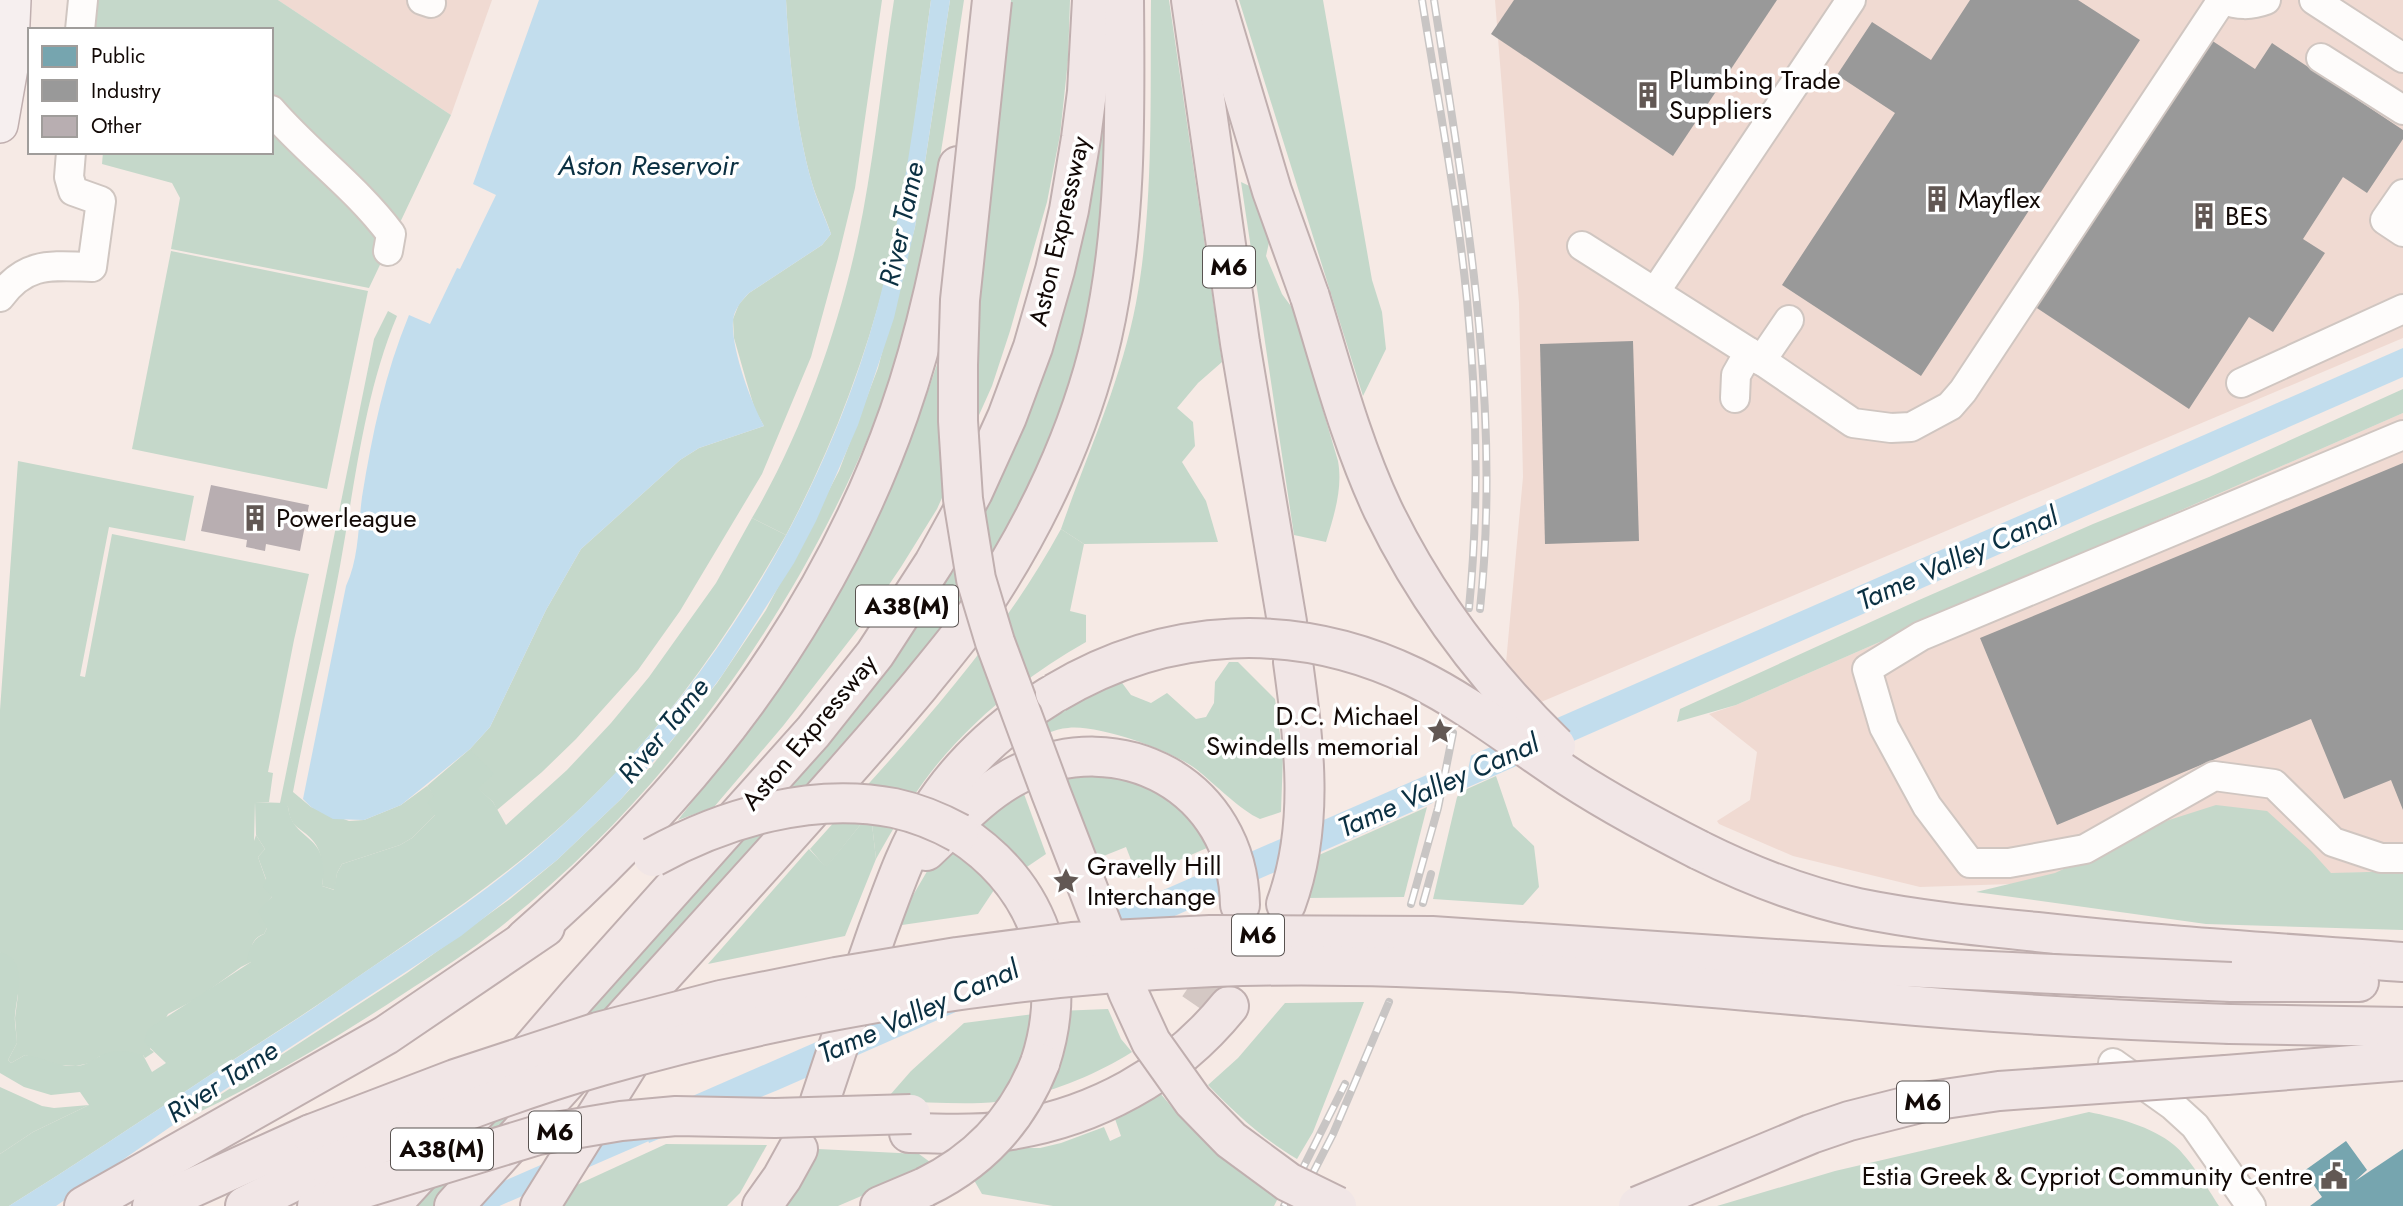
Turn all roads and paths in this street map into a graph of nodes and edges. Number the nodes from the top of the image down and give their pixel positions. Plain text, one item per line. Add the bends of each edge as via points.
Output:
1 (13, 0) edge
2 (83, 0) edge
3 (986, 0) edge
4 (992, 0) edge
5 (1092, 0) edge
6 (1124, 0) edge
7 (1191, 0) edge
8 (1215, 0) edge
9 (1851, 0) edge
10 (2222, 0) edge
11 (2266, 0) edge
12 (2314, 0) edge
13 (80, 28) edge
14 (2320, 58) dead end
15 (2403, 58) edge
16 (2403, 110) edge
17 (273, 112) edge
18 (0, 125) edge
19 (71, 154) edge
20 (2403, 194) edge
21 (2403, 232) edge
22 (1582, 246) dead end
23 (388, 251) dead end
24 (1655, 292) junction
25 (0, 297) edge
26 (2403, 309) edge
27 (1789, 320) dead end
28 (1755, 356) junction
29 (2241, 383) dead end
30 (1735, 398) dead end
31 (2403, 435) edge
32 (1287, 622) dead end
33 (1293, 662) dead end
34 (798, 824) junction
35 (1699, 850) junction
36 (2403, 858) edge
37 (897, 878) junction
38 (1240, 905) tunnel mouth
39 (1286, 905) dead end
40 (525, 939) junction
41 (2403, 962) edge
42 (2232, 966) junction
43 (2403, 982) edge
44 (1205, 1016) tunnel mouth
45 (2403, 1027) edge
46 (2403, 1061) edge
47 (2113, 1063) dead end
48 (823, 1093) dead end
49 (798, 1149) dead end
50 (390, 1205) edge
51 (84, 1206) edge
52 (152, 1206) edge
53 (245, 1206) edge
54 (317, 1206) edge
55 (454, 1206) edge
56 (540, 1206) edge
57 (762, 1206) edge
58 (880, 1206) edge
59 (1338, 1206) edge
60 (1639, 1206) edge
61 (2251, 1206) edge

1 - 18 main road via 10,68
2 - 13 street
3 - 40 highway, A38(M) via 948,226 922,340 898,416 860,509 806,611 718,742 654,816
4 - 59 highway, A38(M), bridge via 960,300 958,421 962,489 976,579 1051,793 1151,1042 1193,1101 1231,1140 1273,1172
5 - 50 highway, Aston Expressway / A38(M), bridge via 1081,138 1055,270 1007,417 934,564 875,654 813,732
6 - 34 highway, Aston Expressway / A38(M) via 1124,153 1116,259 1101,340 1061,459 1028,530 981,608
7 - 32 highway, M6 via 1236,317
8 - 35 highway, M6, bridge via 1351,429 1402,547 1447,620 1499,688 1559,749 1626,803
9 - 24 street
10 - 11 street via 2250,5
10 - 28 street via 1950,406 1911,427 1853,423
12 - 15 street
14 - 16 street
17 - 23 street via 374,211 391,234
19 - 25 street via 69,177 74,191 101,201 92,267 32,270 12,280
20 - 21 street via 2385,220
22 - 24 street
24 - 28 street
26 - 29 street
27 - 28 street
28 - 30 street via 1737,375
31 - 36 street via 1921,636 1867,669 1884,727 1927,806 1970,863 2009,863 2085,849 2214,776 2274,784 2333,842 2381,858
33 - 39 highway, M6 via 1304,743 1305,806 1300,853
34 - 55 highway, Aston Expressway / A38(M)
34 - 56 highway, A38(M), bridge via 649,1030
35 - 37 highway, M6, bridge via 1595,793 1460,702 1396,669 1337,648 1260,638 1185,643 1147,651 1109,664 1055,693 1004,728 960,772 930,812
35 - 42 highway, M6 via 1776,884 1857,908 2116,941
37 - 38 highway, M6 via 996,788 1057,760 1097,755 1152,768 1176,781 1209,812 1231,851
37 - 48 highway, M6
40 - 51 highway via 386,1035
40 - 58 highway, bridge via 670,848 705,831 762,814 824,804 883,806 934,821 977,845 1016,885 1041,933 1052,987 1044,1053 1021,1102 985,1147 938,1181
41 - 42 highway, M6
42 - 43 highway, M6
42 - 52 highway, M6, bridge via 1881,966 1409,935 1210,935 1072,942 836,977 598,1032 455,1079 311,1134
44 - 54 highway, M6, bridge via 1104,1078 1071,1092 1008,1107 910,1123 676,1116 621,1121 538,1135
45 - 53 highway, M6, bridge via 2023,1014 1426,968 1214,967 1074,976 837,1009 598,1067 466,1110 339,1160
46 - 60 highway, M6, bridge via 1999,1091 1924,1102 1811,1134
47 - 61 street via 2195,1126
49 - 57 highway

